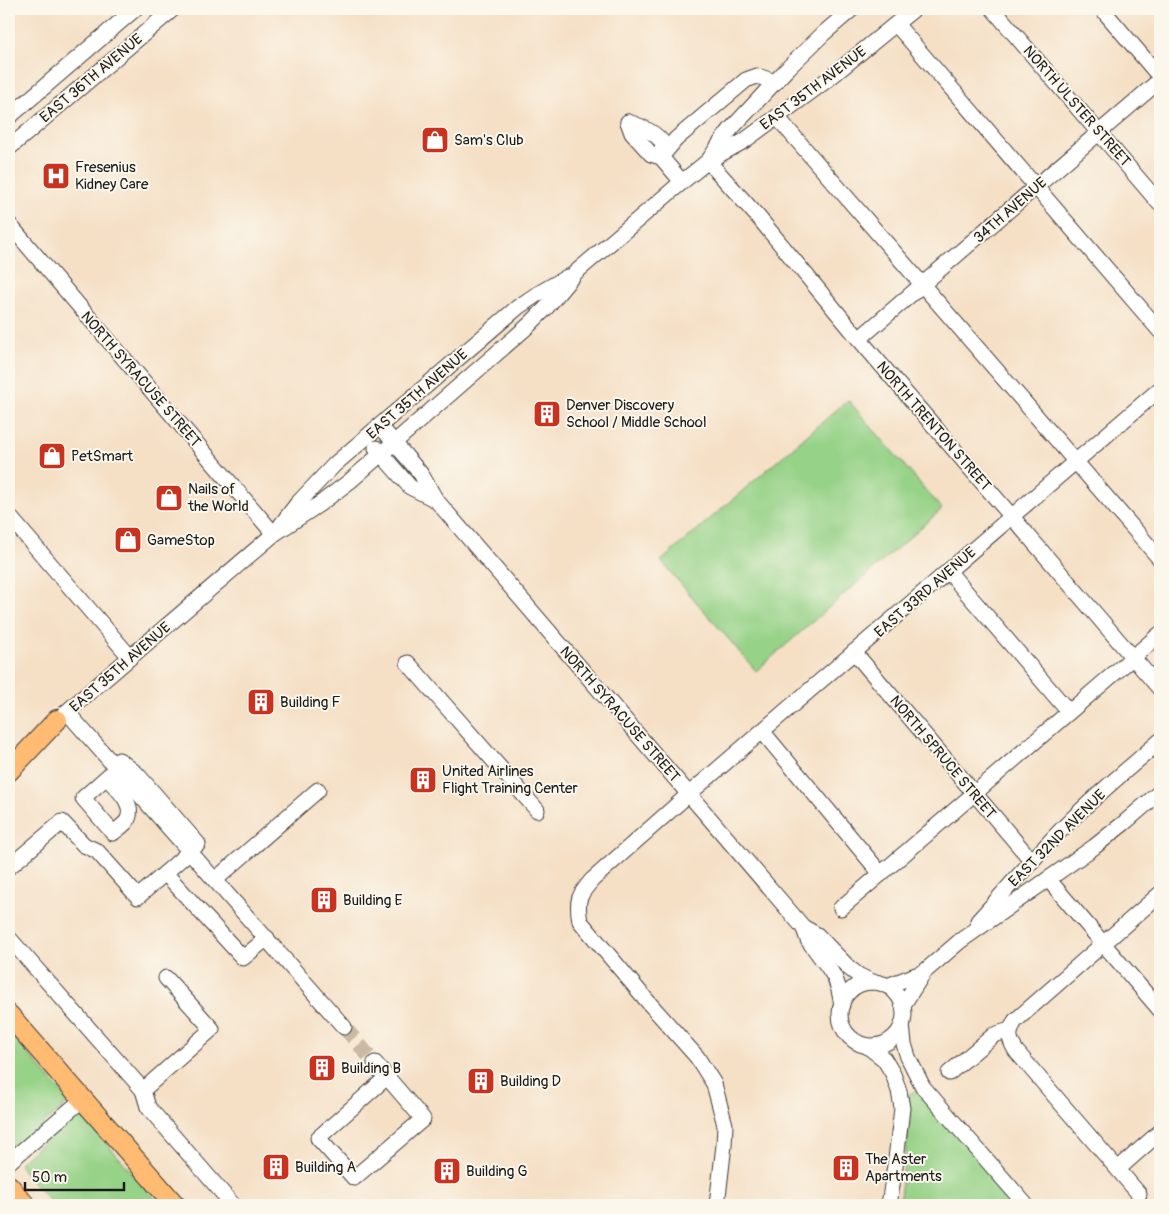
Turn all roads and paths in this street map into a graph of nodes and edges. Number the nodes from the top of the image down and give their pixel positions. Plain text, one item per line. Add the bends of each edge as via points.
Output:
1 (135, 9) edge
2 (173, 9) edge
3 (852, 9) edge
4 (914, 9) edge
5 (993, 9) edge
6 (1102, 9) edge
7 (896, 24) junction
8 (1160, 79) edge
9 (776, 82) junction
10 (9, 117) edge
11 (777, 117) junction
12 (1099, 133) junction
13 (9, 148) edge
14 (708, 161) junction
15 (682, 182) junction
16 (1036, 187) junction
17 (1160, 204) edge
18 (9, 224) edge
19 (575, 273) junction
20 (922, 284) junction
21 (1160, 330) edge
22 (859, 339) junction
23 (1160, 389) edge
24 (380, 426) junction
25 (367, 437) junction
26 (394, 443) junction
27 (381, 454) junction
28 (1076, 462) junction
29 (436, 500) junction
30 (9, 516) edge
31 (1012, 517) junction
32 (274, 534) junction
33 (1160, 558) edge
34 (948, 571) junction
35 (1160, 634) edge
36 (854, 652) junction
37 (1133, 657) junction
38 (130, 658) junction
39 (408, 663) dead end
40 (1160, 689) edge
41 (1069, 712) junction
42 (62, 716) junction
43 (762, 731) junction
44 (1160, 741) edge
45 (103, 752) junction
46 (9, 758) edge
47 (9, 771) edge
48 (112, 773) junction
49 (318, 790) dead end
50 (1160, 792) edge
51 (689, 794) junction
52 (974, 794) junction
53 (128, 802) junction
54 (537, 810) dead end
55 (191, 851) junction
56 (1032, 861) junction
57 (9, 868) edge
58 (165, 873) junction
59 (881, 874) junction
60 (1048, 879) junction
61 (215, 880) junction
62 (1160, 894) edge
63 (841, 908) dead end
64 (804, 927) junction
65 (9, 938) edge
66 (266, 938) junction
67 (960, 941) junction
68 (1103, 944) junction
69 (924, 972) junction
70 (166, 978) dead end
71 (880, 984) junction
72 (842, 1005) junction
73 (902, 1005) junction
74 (1160, 1010) edge
75 (9, 1015) edge
76 (902, 1025) junction
77 (344, 1027) tunnel mouth
78 (1010, 1030) junction
79 (867, 1046) junction
80 (375, 1063) tunnel mouth
81 (949, 1073) dead end
82 (387, 1077) junction
83 (143, 1090) junction
84 (83, 1100) junction
85 (1160, 1132) edge
86 (9, 1162) edge
87 (1118, 1169) junction
88 (9, 1186) edge
89 (1139, 1194) dead end
90 (25, 1205) edge
91 (176, 1205) edge
92 (233, 1205) edge
93 (717, 1205) edge
94 (890, 1205) edge
95 (1026, 1205) edge

1 - 10 street, EAST 36TH AVENUE
2 - 13 street, EAST 36TH AVENUE
3 - 9 street, EAST 35TH AVENUE
4 - 7 street, EAST 35TH AVENUE
5 - 12 street, NORTH ULSTER STREET
6 - 8 street
7 - 11 street, EAST 35TH AVENUE
7 - 16 street
8 - 12 street, 34TH AVENUE
9 - 14 street, EAST 35TH AVENUE via 726,135
9 - 15 street via 757,76 746,80 676,139 661,157
11 - 14 street, EAST 35TH AVENUE
11 - 20 street
12 - 16 street, 34TH AVENUE
12 - 17 street, NORTH ULSTER STREET
14 - 15 street, EAST 35TH AVENUE
14 - 22 street, NORTH TRENTON STREET
15 - 19 street, EAST 35TH AVENUE
16 - 20 street, 34TH AVENUE
16 - 21 street
18 - 32 street, NORTH SYRACUSE STREET
19 - 24 street, EAST 35TH AVENUE via 518,307
19 - 26 street, EAST 35TH AVENUE via 528,326
20 - 22 street, 34TH AVENUE
20 - 28 street
22 - 31 street, NORTH TRENTON STREET
23 - 28 street, EAST 33RD AVENUE
24 - 25 street, EAST 35TH AVENUE
24 - 26 street, NORTH SYRACUSE STREET
25 - 27 street, NORTH SYRACUSE STREET
25 - 32 street, EAST 35TH AVENUE via 315,484
26 - 27 street, EAST 35TH AVENUE
26 - 29 street, NORTH SYRACUSE STREET via 421,474
27 - 29 street, NORTH SYRACUSE STREET via 410,487
27 - 32 street, EAST 35TH AVENUE via 321,503
28 - 31 street, EAST 33RD AVENUE
28 - 33 street
29 - 51 street, NORTH SYRACUSE STREET
30 - 38 street
31 - 34 street, EAST 33RD AVENUE
31 - 37 street, NORTH TRENTON STREET
32 - 38 street, EAST 35TH AVENUE
34 - 36 street, EAST 33RD AVENUE
34 - 41 street
35 - 37 street
36 - 43 street, EAST 33RD AVENUE
36 - 52 street, NORTH SPRUCE STREET
37 - 40 street, NORTH TRENTON STREET
37 - 41 street
38 - 42 street, EAST 35TH AVENUE
39 - 54 street
41 - 52 street
42 - 45 street
42 - 46 street, EAST 35TH AVENUE
42 - 47 main road
43 - 51 street, EAST 33RD AVENUE
43 - 59 street
44 - 56 street, EAST 32ND AVENUE via 1066,825
45 - 48 street
45 - 55 street via 137,774
48 - 53 street
48 - 53 street via 83,798 113,833 128,820
48 - 55 street
49 - 61 street
50 - 60 street, EAST 32ND AVENUE via 1124,824
51 - 64 street, NORTH SYRACUSE STREET
51 - 93 street, EAST 33RD AVENUE via 592,880 582,892 577,908 580,921 697,1057 714,1084 724,1125
52 - 56 street, NORTH SPRUCE STREET
52 - 59 street
53 - 55 street
55 - 58 street
55 - 61 street
56 - 67 street, EAST 32ND AVENUE
57 - 58 street via 62,822 84,845 97,851 138,896
58 - 66 street via 243,958
59 - 63 street
60 - 67 street, EAST 32ND AVENUE
60 - 68 street
61 - 66 street
62 - 68 street
64 - 71 street, NORTH SYRACUSE STREET via 817,935 853,972
64 - 72 street, NORTH SYRACUSE STREET via 808,940 835,978
65 - 83 street
66 - 77 street
67 - 69 street, EAST 32ND AVENUE
68 - 74 street
68 - 78 street via 1015,1021
69 - 71 street, EAST 32ND AVENUE
69 - 73 street, EAST 32ND AVENUE
70 - 83 street via 212,1029
71 - 72 street via 862,984 853,988
71 - 73 street via 898,996
72 - 79 street via 842,1026 848,1035
73 - 76 street
75 - 84 main road
76 - 79 street via 888,1042
76 - 95 street via 908,1058 923,1087
78 - 81 street via 994,1035
78 - 87 street via 1010,1040 1016,1051
79 - 94 street via 884,1059 893,1074 902,1108
80 - 82 street
82 - 82 street via 423,1119 354,1178 318,1138
83 - 92 street via 148,1107
84 - 86 street
84 - 91 main road
85 - 87 street
87 - 89 street
88 - 90 main road

